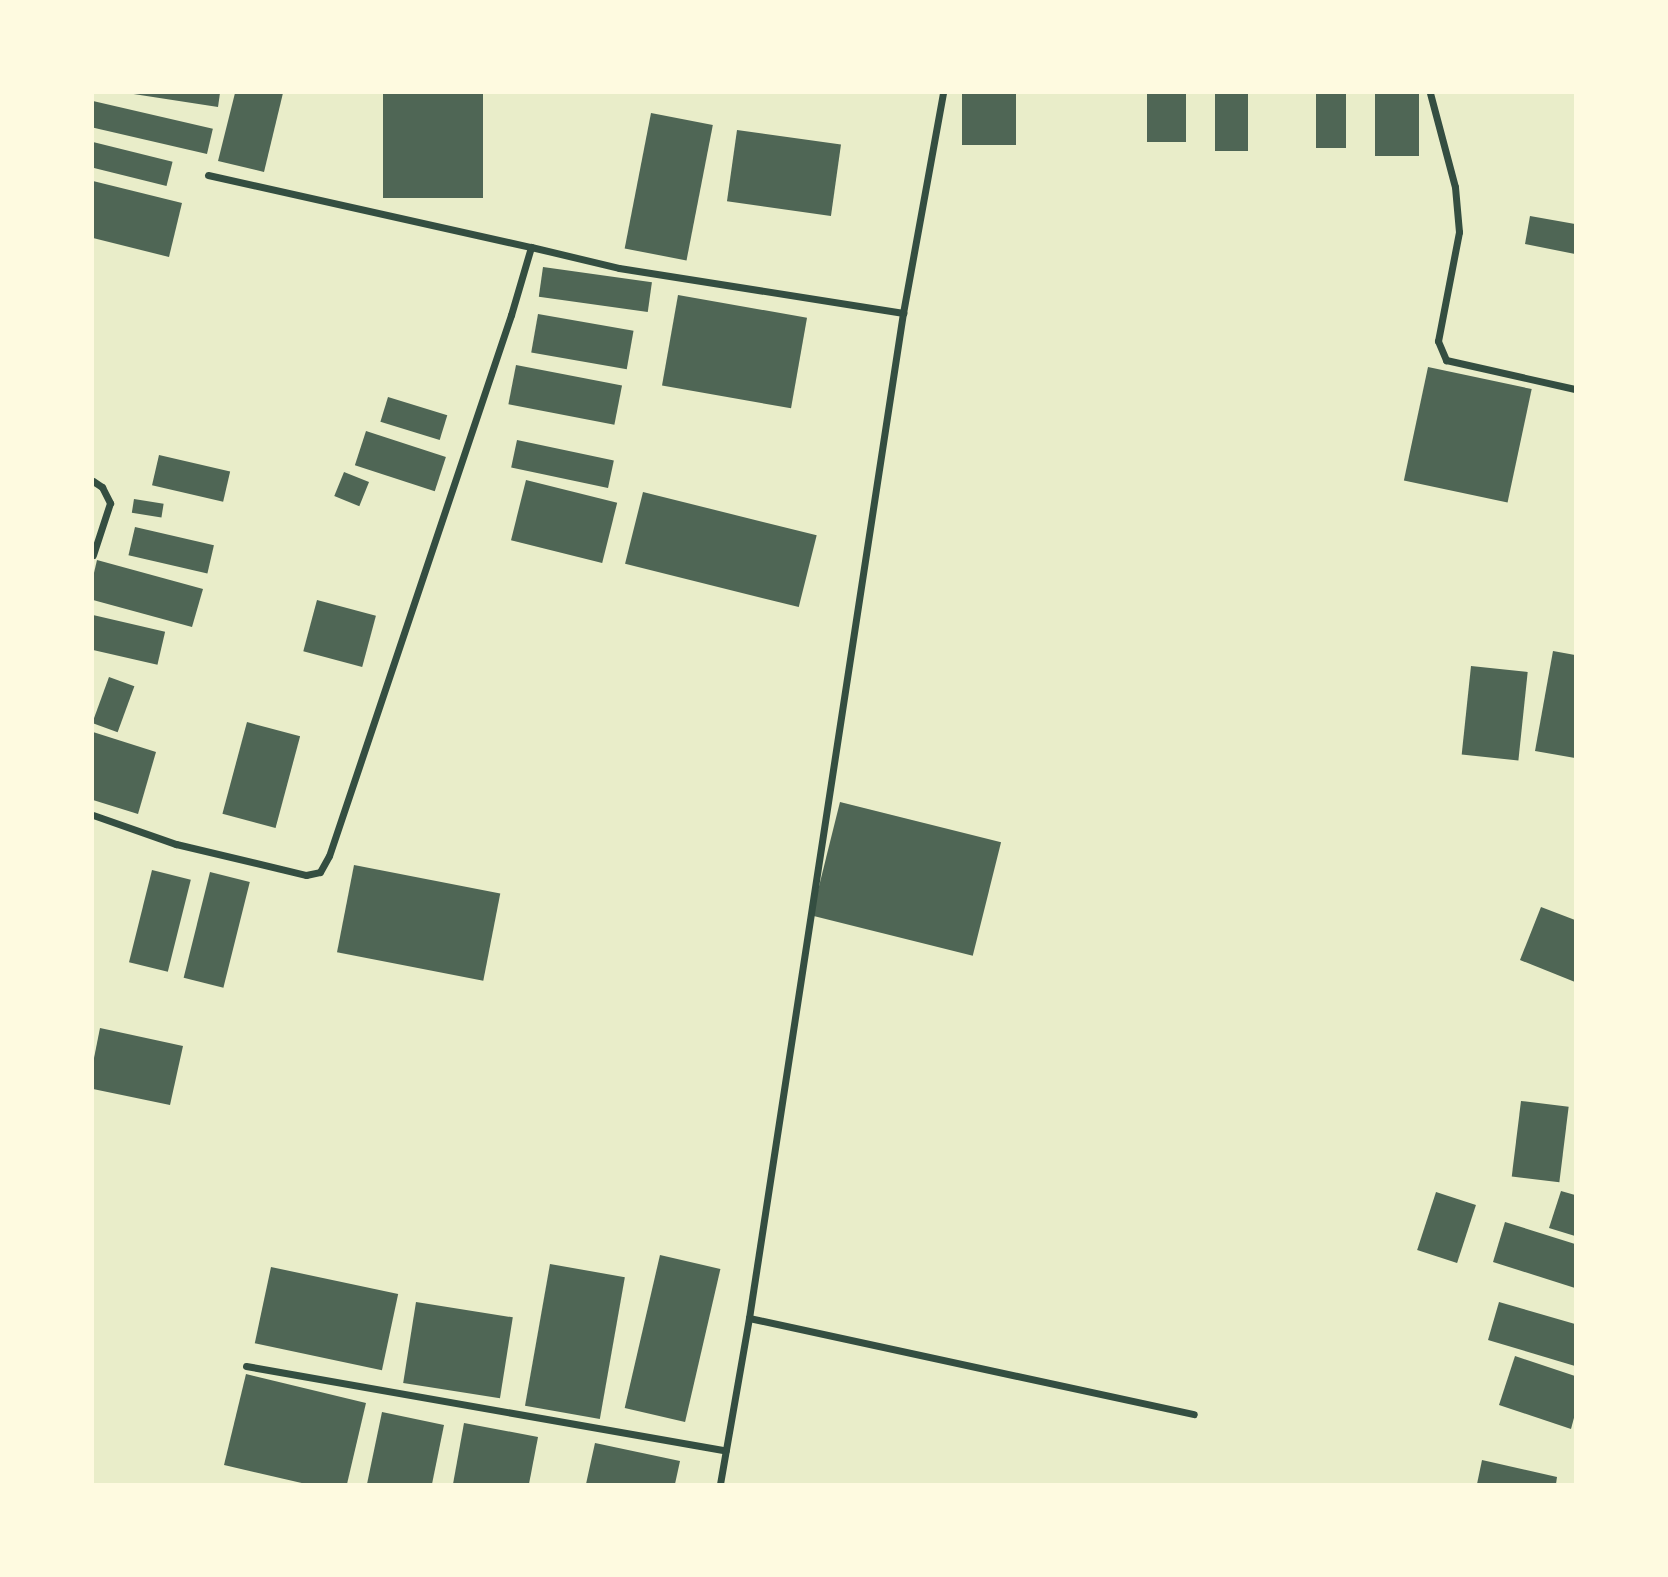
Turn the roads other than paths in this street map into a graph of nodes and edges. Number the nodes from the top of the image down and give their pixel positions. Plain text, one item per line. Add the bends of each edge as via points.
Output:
1 (943, 93) edge
2 (1430, 93) edge
3 (208, 176) dead end
4 (531, 247) junction
5 (903, 313) junction
6 (1575, 389) edge
7 (93, 481) edge
8 (93, 555) edge
9 (93, 815) edge
10 (749, 1318) junction
11 (246, 1366) dead end
12 (1194, 1414) dead end
13 (726, 1451) junction
14 (720, 1484) edge

1 - 5 street
2 - 6 street via 1455,187 1459,232 1438,341 1446,360
3 - 4 street
4 - 5 street via 619,268
4 - 9 street via 320,872 306,875 176,844
5 - 10 street
7 - 8 street via 110,503
10 - 12 street
10 - 13 street
11 - 13 street
13 - 14 street

